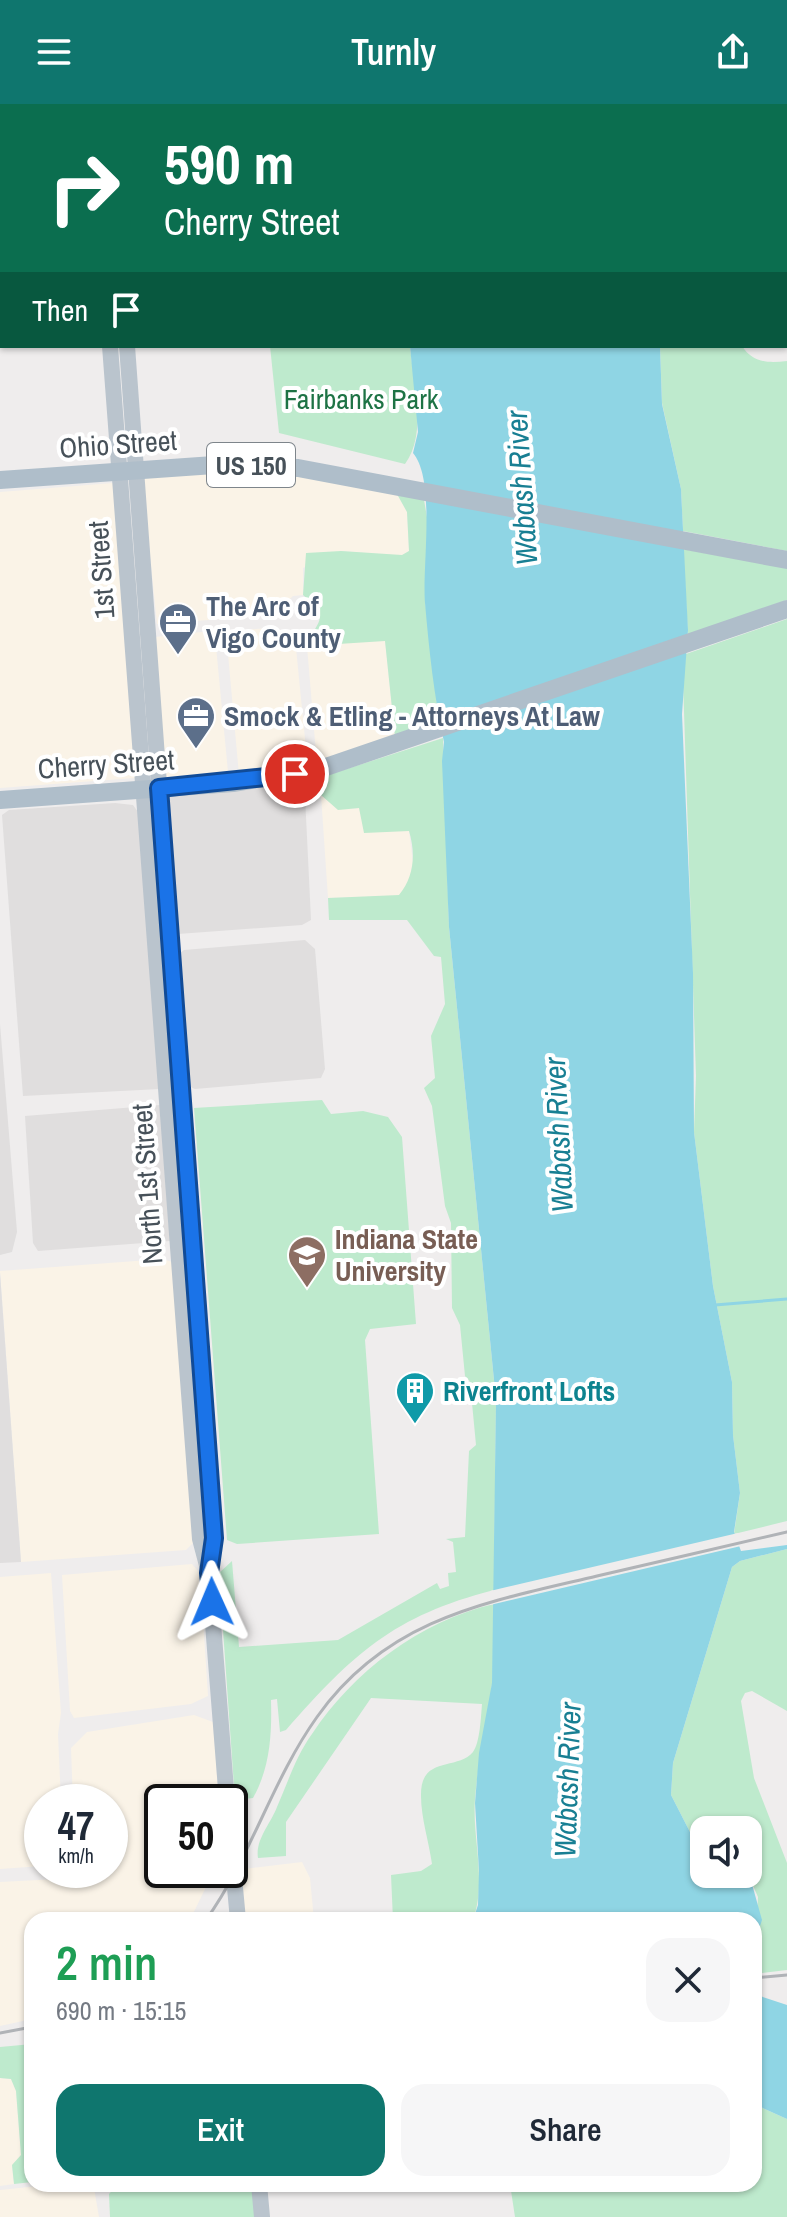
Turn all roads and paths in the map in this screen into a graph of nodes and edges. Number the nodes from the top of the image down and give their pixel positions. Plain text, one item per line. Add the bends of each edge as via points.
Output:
1 (110, 348) edge
2 (127, 348) edge
3 (128, 470) junction
4 (0, 480) edge
5 (780, 559) edge
6 (779, 612) edge
7 (151, 789) junction
8 (0, 800) edge
9 (226, 1784) edge
10 (235, 1888) edge
11 (237, 1912) edge
12 (260, 2192) edge
13 (262, 2217) edge

1 - 3 main road, 1st Street
2 - 3 main road, 1st Street
3 - 4 main road, Ohio Street / US 150
3 - 5 main road, Ohio Street / US 150 via 269,465
3 - 7 main road, 1st Street
6 - 7 main road, Cherry Street via 311,770
7 - 8 main road, Cherry Street
7 - 9 main road, North 1st Street via 200,1539 209,1573
10 - 11 main road
12 - 13 main road

